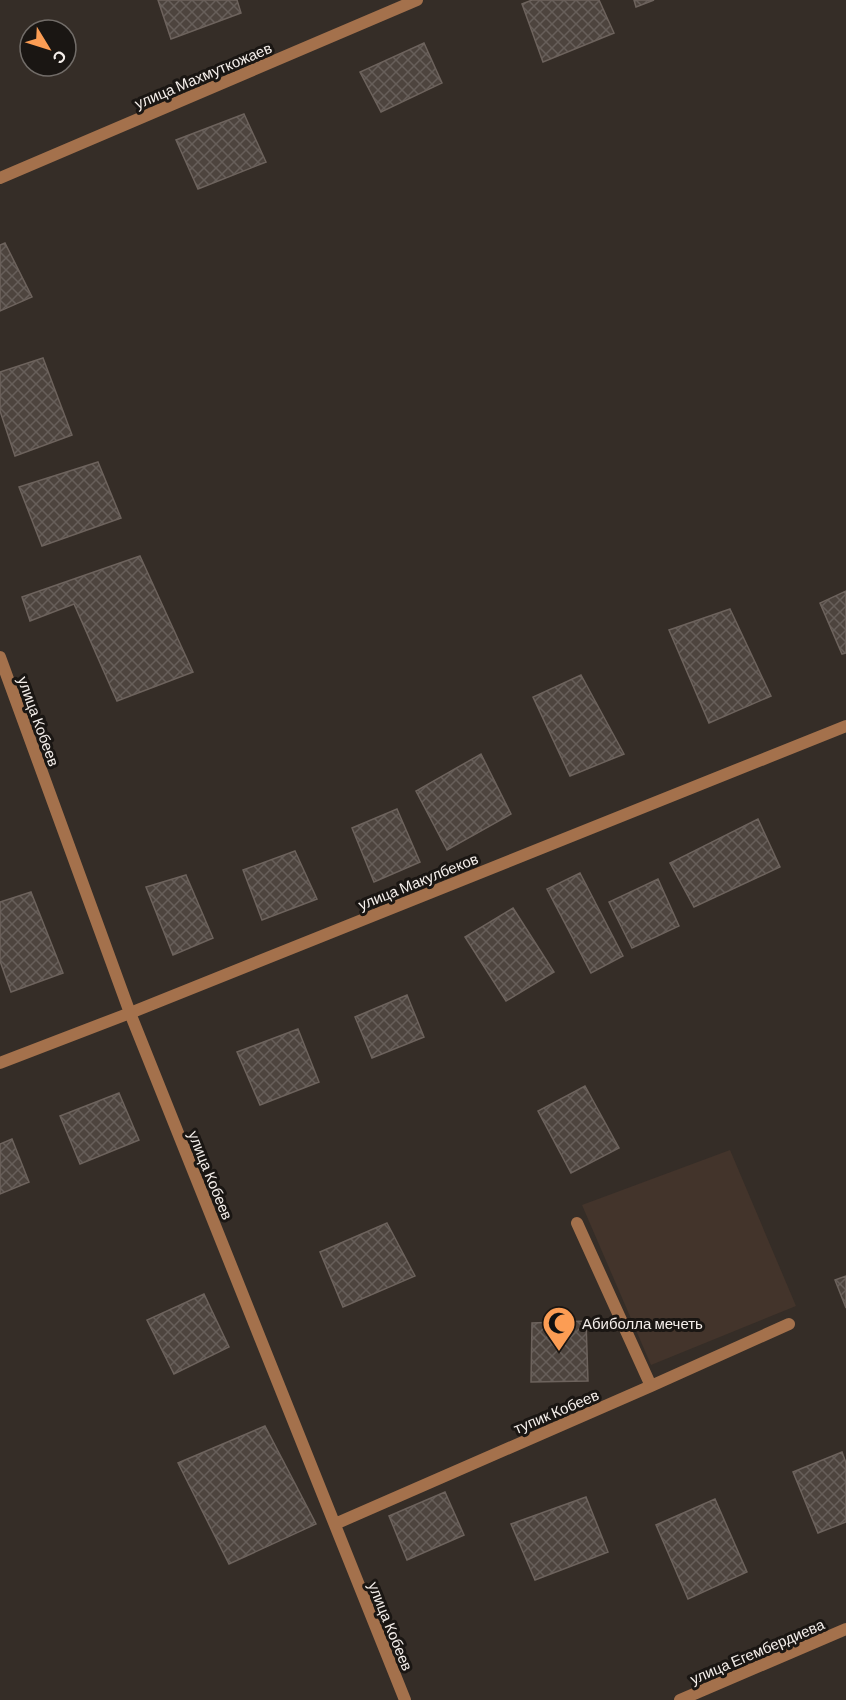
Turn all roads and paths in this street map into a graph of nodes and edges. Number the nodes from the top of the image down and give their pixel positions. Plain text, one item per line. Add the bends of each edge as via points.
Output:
1 (417, 0) edge
2 (0, 178) edge
3 (0, 657) edge
4 (846, 726) edge
5 (130, 1013) junction
6 (0, 1063) edge
7 (577, 1223) dead end
8 (789, 1324) dead end
9 (651, 1386) junction
10 (335, 1524) junction
11 (846, 1629) edge
12 (405, 1700) edge
13 (680, 1700) edge

1 - 2 street, улица Махмуткожаев
3 - 5 street, улица Кобеев
4 - 5 street, улица Макулбеков
5 - 6 street, улица Макулбеков
5 - 10 street, улица Кобеев
7 - 9 street
8 - 9 street, тупик Кобеев
9 - 10 street, тупик Кобеев
10 - 12 street, улица Кобеев
11 - 13 street, улица Егембердиева

